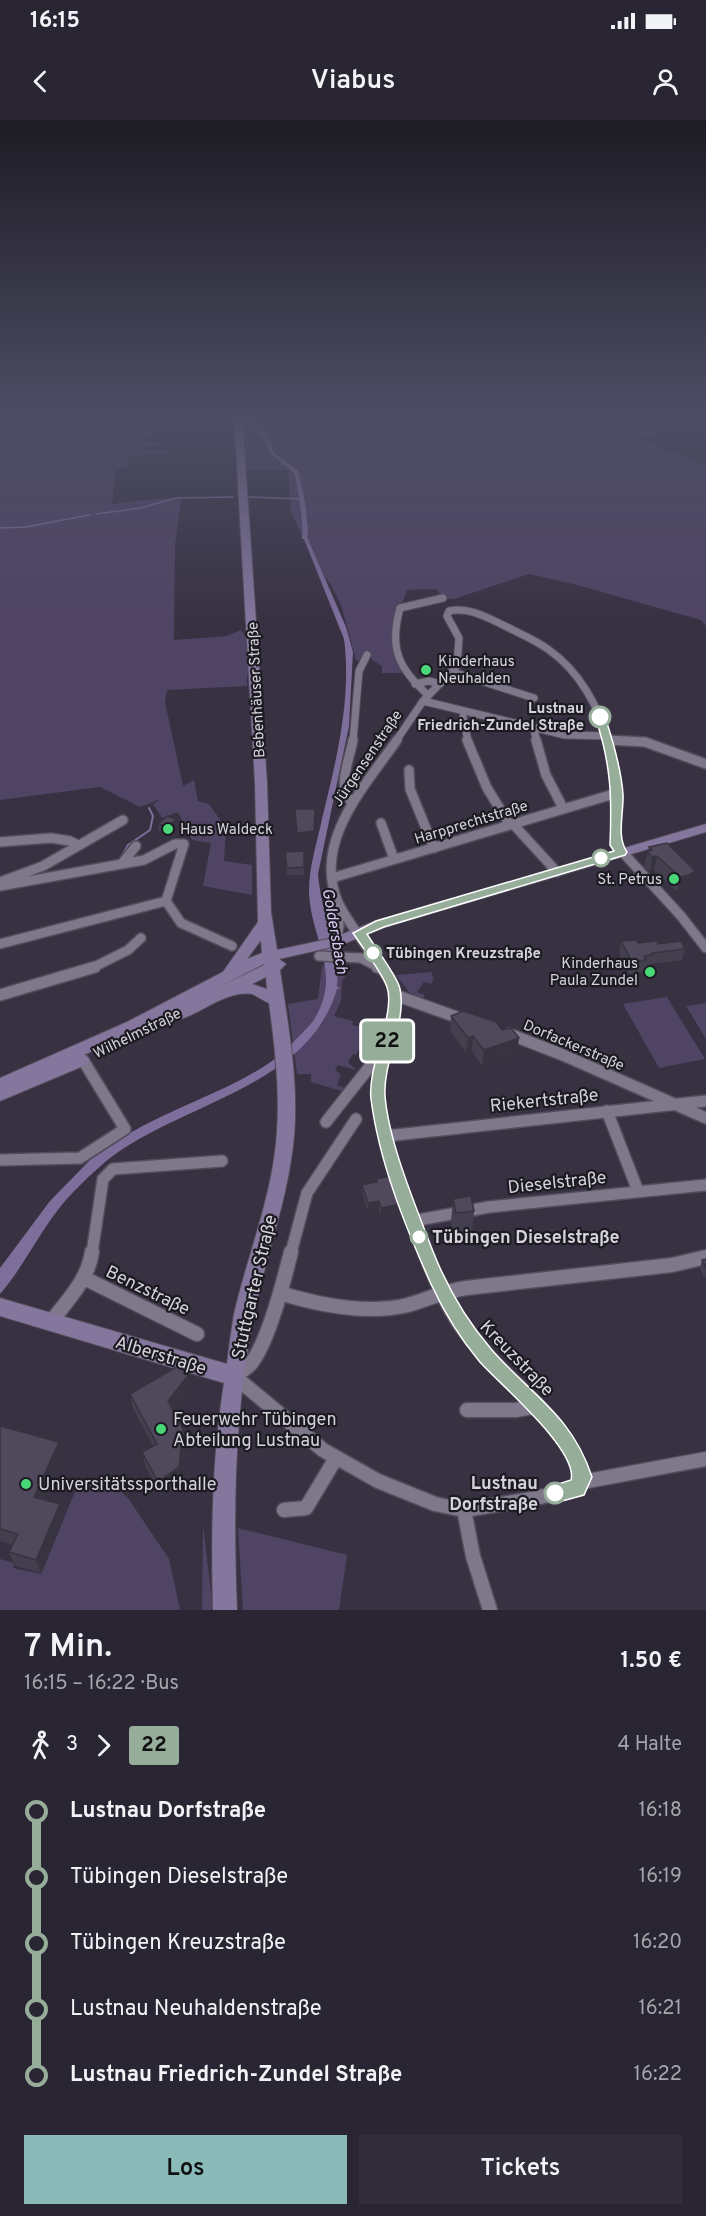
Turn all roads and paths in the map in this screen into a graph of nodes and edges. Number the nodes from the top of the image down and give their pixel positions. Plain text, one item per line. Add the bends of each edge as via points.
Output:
1 (243, 485) edge
2 (443, 598) dead end
3 (404, 599) dead end
4 (400, 608) junction
5 (367, 656) dead end
6 (453, 672) junction
7 (415, 684) junction
8 (440, 684) junction
9 (426, 698) junction
10 (534, 698) dead end
11 (463, 717) dead end
12 (534, 728) junction
13 (607, 738) junction
14 (706, 764) edge
15 (409, 770) dead end
16 (617, 793) junction
17 (353, 803) junction
18 (563, 808) junction
19 (123, 820) dead end
20 (381, 823) dead end
21 (512, 824) junction
22 (706, 828) edge
23 (0, 842) edge
24 (136, 846) dead end
25 (74, 848) junction
26 (434, 848) junction
27 (621, 852) junction
28 (393, 859) junction
29 (123, 862) junction
30 (557, 872) junction
31 (332, 878) junction
32 (0, 884) edge
33 (166, 901) junction
34 (338, 902) junction
35 (265, 923) junction
36 (339, 926) junction
37 (360, 933) junction
38 (141, 938) dead end
39 (0, 944) edge
40 (232, 946) dead end
41 (706, 948) edge
42 (339, 949) junction
43 (271, 961) junction
44 (384, 971) junction
45 (229, 974) junction
46 (220, 992) junction
47 (0, 995) edge
48 (395, 995) junction
49 (276, 1000) junction
50 (469, 1021) edge
51 (497, 1030) edge
52 (385, 1048) junction
53 (83, 1060) junction
54 (0, 1085) edge
55 (0, 1095) edge
56 (706, 1101) edge
57 (674, 1104) junction
58 (607, 1111) junction
59 (706, 1118) edge
60 (356, 1119) dead end
61 (326, 1122) dead end
62 (386, 1136) junction
63 (0, 1160) edge
64 (222, 1161) dead end
65 (706, 1185) edge
66 (638, 1191) junction
67 (414, 1221) junction
68 (706, 1257) edge
69 (84, 1278) junction
70 (442, 1292) junction
71 (280, 1293) junction
72 (0, 1307) edge
73 (50, 1323) junction
74 (196, 1334) dead end
75 (234, 1376) junction
76 (538, 1406) junction
77 (468, 1410) dead end
78 (336, 1458) junction
79 (706, 1459) edge
80 (582, 1482) junction
81 (284, 1510) dead end
82 (464, 1510) junction
83 (225, 1610) edge
84 (490, 1610) edge

1 - 35 main road, Bebenhäuser Straße via 260,748
2 - 4 street
3 - 4 street
4 - 7 street via 395,649 404,672
5 - 17 street via 359,671 355,730 344,790
6 - 8 street, Jürgensenstraße
6 - 10 street
6 - 13 street via 460,645 447,614 459,609 475,611 538,642 555,655 592,703
7 - 8 street
7 - 9 street
8 - 9 street, Jürgensenstraße
9 - 12 street
9 - 17 street, Jürgensenstraße
11 - 21 street via 474,758 497,805
12 - 13 street
12 - 18 street via 546,775
13 - 14 street via 650,743
13 - 16 street
15 - 26 street via 410,789
16 - 18 street, Harpprechtstraße
16 - 27 street via 616,843
17 - 31 street, Jürgensenstraße via 333,844
18 - 21 street, Harpprechtstraße
19 - 25 street
20 - 28 street
21 - 26 street, Harpprechtstraße
21 - 30 street
22 - 27 main road
23 - 25 street via 71,840 76,844
24 - 29 street
25 - 32 street
26 - 28 street, Harpprechtstraße
27 - 30 main road
27 - 41 street
28 - 31 street, Harpprechtstraße
29 - 32 street
29 - 33 street via 144,860 175,844 184,844
30 - 37 main road
31 - 34 street, Jürgensenstraße
33 - 39 street
33 - 40 street via 183,924
34 - 36 street, Jürgensenstraße
34 - 37 street, Jürgensenstraße
35 - 43 main road, Bebenhäuser Straße
35 - 45 main road
36 - 37 street
36 - 42 street, Jürgensenstraße
37 - 42 main road
37 - 44 street
38 - 47 street via 129,951 76,973
42 - 43 main road
42 - 44 street
43 - 45 main road, Wilhelmstraße
43 - 46 main road, Wilhelmstraße
43 - 49 main road, Stuttgarter Straße
44 - 48 street
45 - 54 main road, Wilhelmstraße via 133,1026
46 - 49 main road via 249,988
46 - 53 main road, Wilhelmstraße
48 - 50 street
48 - 52 street, Kreuzstraße
49 - 75 main road, Stuttgarter Straße via 285,1062 286,1137 273,1208 244,1315
51 - 57 street, Dorfackerstraße
52 - 61 street, Kreuzstraße via 376,1054
52 - 62 street, Kreuzstraße via 378,1096
53 - 55 main road, Wilhelmstraße
53 - 63 street via 125,1129 80,1158
56 - 57 street, Riekertstraße
57 - 58 street, Riekertstraße
57 - 59 street, Dorfackerstraße
58 - 62 street, Riekertstraße
58 - 66 street
60 - 71 street via 308,1193
62 - 67 street, Kreuzstraße
64 - 69 street, Benzstraße via 113,1169 103,1179 93,1252
65 - 66 street, Dieselstraße
66 - 67 street, Dieselstraße via 489,1207
67 - 70 street, Kreuzstraße
68 - 70 street via 672,1265
69 - 73 street, Benzstraße
69 - 74 street, Benzstraße via 109,1294 168,1317
70 - 71 street via 417,1302 374,1308 320,1305
70 - 76 street, Kreuzstraße via 486,1356
71 - 75 street via 258,1353 251,1364
72 - 73 main road, Alberstraße
73 - 75 main road, Alberstraße
75 - 78 street, Alberstraße
75 - 83 main road, Stuttgarter Straße via 222,1521
76 - 77 street
76 - 80 street, Kreuzstraße via 552,1420 574,1456
78 - 81 street via 306,1508
78 - 82 street, Alberstraße via 434,1503
79 - 80 street
80 - 82 street via 578,1488 532,1499
82 - 84 street

